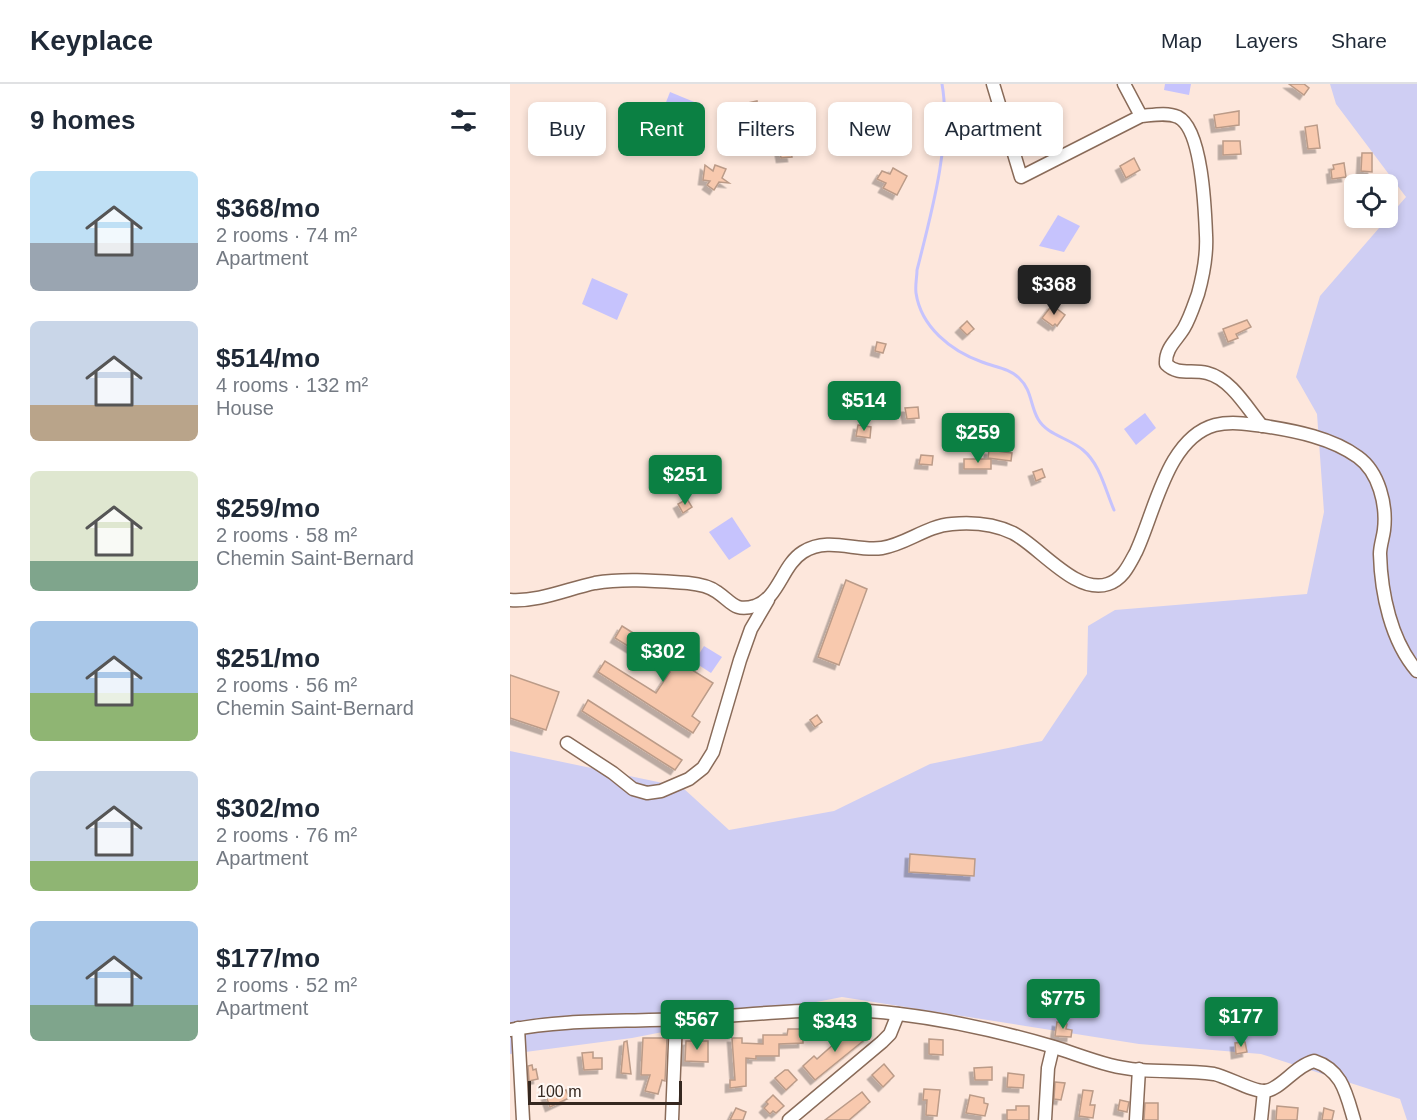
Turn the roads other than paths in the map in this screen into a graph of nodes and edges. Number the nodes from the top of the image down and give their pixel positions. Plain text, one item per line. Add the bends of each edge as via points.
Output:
1 (993, 84) edge
2 (1124, 84) edge
3 (1142, 117) junction
4 (1262, 426) junction
5 (768, 599) junction
6 (510, 600) edge
7 (1417, 671) edge
8 (567, 743) dead end
9 (898, 1014) junction
10 (676, 1019) junction
11 (514, 1029) edge
12 (1053, 1047) junction
13 (1138, 1070) junction
14 (1264, 1091) junction
15 (523, 1120) edge
16 (672, 1120) edge
17 (789, 1120) edge
18 (1045, 1120) edge
19 (1136, 1120) edge
20 (1261, 1120) edge
21 (1354, 1120) edge

1 - 3 street via 1021,177
2 - 3 street
3 - 4 street via 1177,117 1191,129 1202,189 1204,267 1186,326 1169,348 1166,364 1177,371 1208,373 1219,379
4 - 5 street via 1216,425 1189,440 1167,472 1127,570 1106,585 1084,583 1069,575 1012,533 996,526 968,523 941,525 881,548 838,544 808,549 791,563
4 - 7 street via 1292,430 1343,448 1362,459 1371,472 1380,488 1384,511 1380,550 1386,601 1402,646
5 - 6 street via 738,608 701,585 632,581 596,583 536,598
5 - 8 street via 751,629 713,752 703,768 688,779 661,791 633,789
9 - 10 street via 826,1011
9 - 12 street
9 - 17 street via 882,1042
10 - 11 street
10 - 16 street
11 - 15 street
12 - 13 street via 1111,1066
12 - 18 street
13 - 14 street via 1224,1076
13 - 19 street
14 - 20 street
14 - 21 street via 1275,1088 1303,1064 1314,1060 1339,1077

